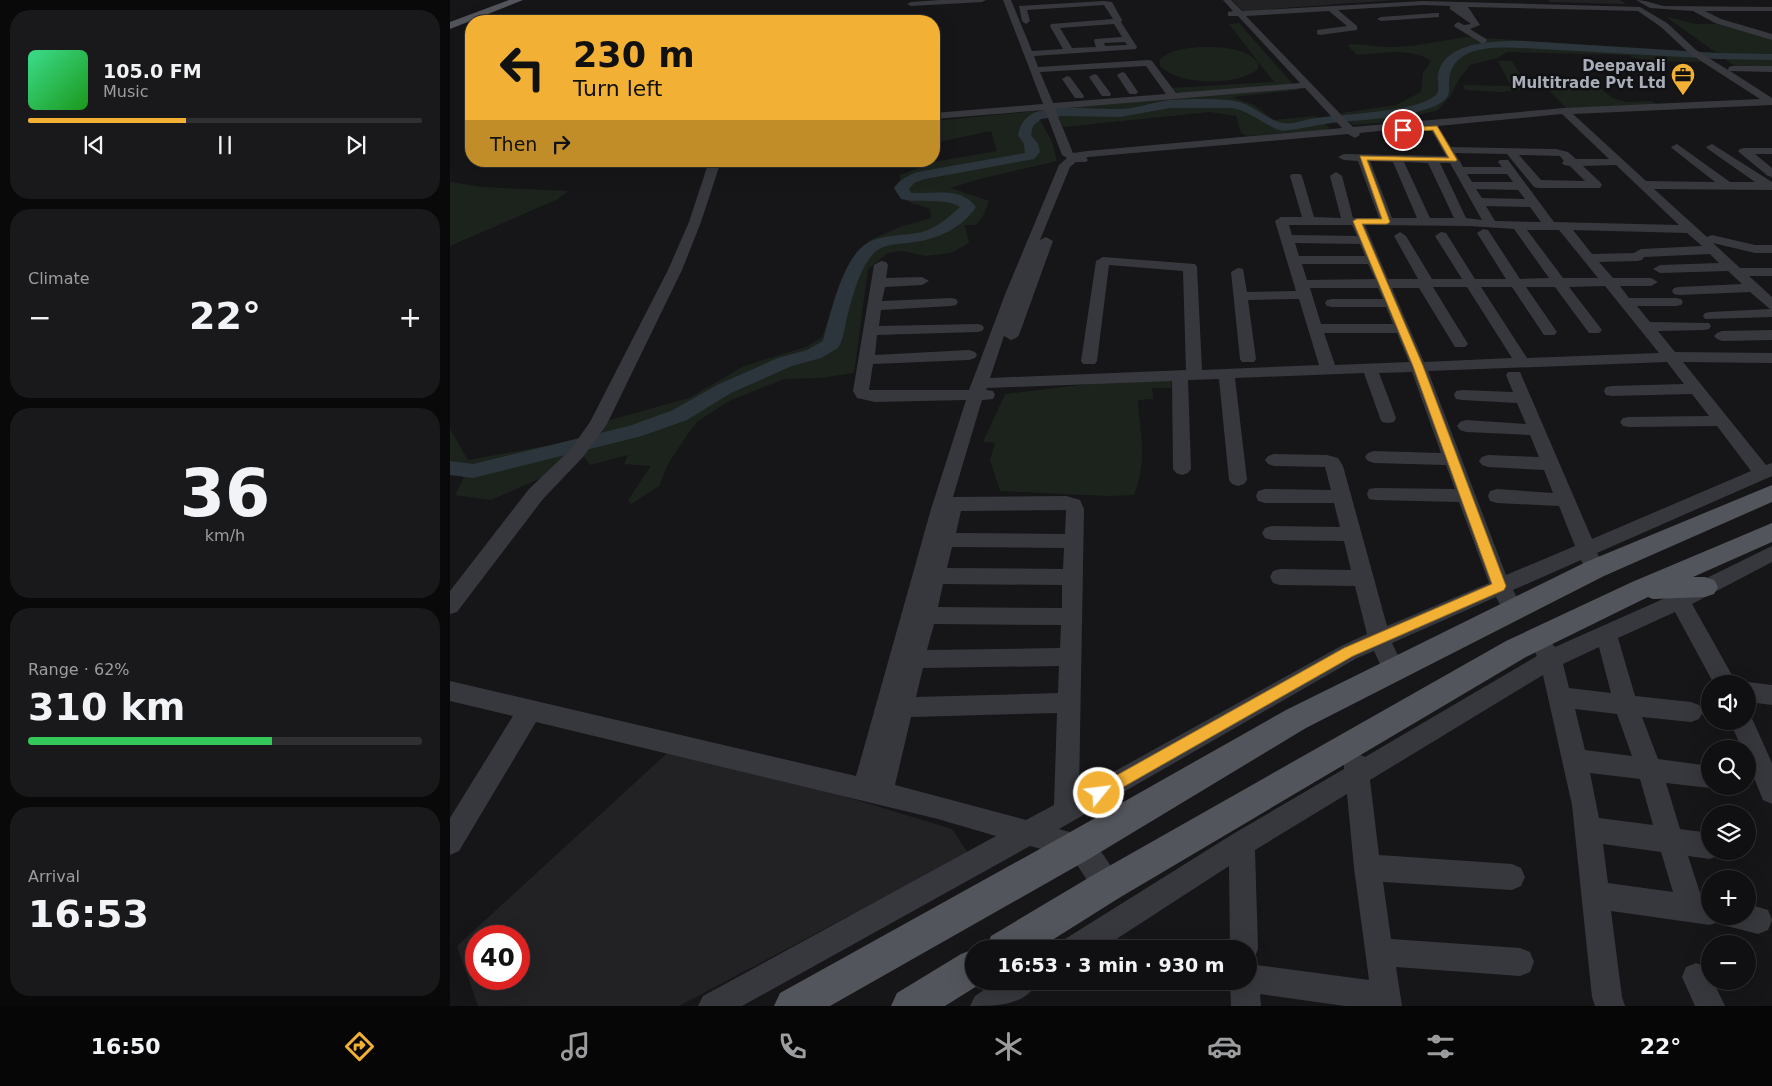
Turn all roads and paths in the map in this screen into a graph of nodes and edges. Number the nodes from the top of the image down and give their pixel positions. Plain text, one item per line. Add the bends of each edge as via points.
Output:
1 (500, 0) edge
2 (518, 0) edge
3 (982, 0) edge
4 (1068, 0) edge
5 (1221, 0) edge
6 (1227, 0) edge
7 (1295, 0) edge
8 (1630, 0) edge
9 (1732, 0) edge
10 (1753, 0) edge
11 (1035, 1) edge
12 (1384, 1) edge
13 (1449, 1) edge
14 (1008, 2) edge
15 (1419, 2) edge
16 (1513, 3) edge
17 (1694, 3) edge
18 (912, 4) dead end
19 (1357, 4) edge
20 (1396, 4) junction
21 (1664, 4) edge
22 (1709, 4) edge
23 (1328, 5) edge
24 (1639, 5) edge
25 (1301, 8) junction
26 (1652, 8) junction
27 (1726, 8) junction
28 (1749, 9) junction
29 (1772, 9) edge
30 (1237, 13) junction
31 (479, 15) edge
32 (1436, 15) dead end
33 (1742, 16) dead end
34 (1416, 17) junction
35 (1764, 17) dead end
36 (1014, 18) junction
37 (450, 19) edge
38 (1380, 19) junction
39 (465, 20) edge
40 (1474, 22) dead end
41 (1119, 24) junction
42 (1429, 25) dead end
43 (450, 26) edge
44 (1045, 27) junction
45 (1392, 28) dead end
46 (1464, 28) junction
47 (1740, 28) junction
48 (1018, 29) junction
49 (1772, 29) edge
50 (1320, 32) dead end
51 (1772, 37) edge
52 (1484, 42) dead end
53 (1085, 50) junction
54 (1066, 53) junction
55 (1027, 54) junction
56 (1096, 66) junction
57 (1723, 67) junction
58 (1072, 68) junction
59 (1772, 69) edge
60 (1034, 70) junction
61 (1157, 73) junction
62 (1108, 76) junction
63 (1080, 78) junction
64 (1761, 78) dead end
65 (1772, 78) edge
66 (1060, 80) junction
67 (1038, 81) junction
68 (1304, 85) junction
69 (1133, 92) dead end
70 (1106, 94) dead end
71 (1079, 96) dead end
72 (1173, 96) junction
73 (1772, 100) edge
74 (1047, 107) junction
75 (1328, 111) joint
76 (1566, 113) junction
77 (940, 116) edge
78 (1435, 128) junction
79 (1345, 130) junction
80 (1468, 138) junction
81 (1677, 147) dead end
82 (1712, 147) dead end
83 (1510, 151) junction
84 (1769, 153) edge
85 (1344, 157) dead end
86 (1363, 158) junction
87 (1397, 158) junction
88 (1078, 159) junction
89 (1432, 159) junction
90 (1454, 161) junction
91 (1520, 162) junction
92 (1619, 162) junction
93 (1573, 163) junction
94 (714, 167) edge
95 (1507, 167) junction
96 (1772, 174) edge
97 (1296, 176) dead end
98 (1336, 176) dead end
99 (1643, 184) junction
100 (1468, 185) junction
101 (1521, 186) junction
102 (1728, 186) junction
103 (1770, 186) edge
104 (1478, 202) junction
105 (1534, 203) junction
106 (1309, 221) junction
107 (1352, 221) junction
108 (1387, 222) junction
109 (1425, 222) junction
110 (1462, 222) junction
111 (1517, 225) junction
112 (1556, 226) junction
113 (1487, 229) junction
114 (1690, 229) junction
115 (1400, 236) dead end
116 (1441, 236) dead end
117 (1572, 238) junction
118 (1618, 238) dead end
119 (1288, 239) junction
120 (1365, 240) junction
121 (1712, 245) junction
122 (1772, 249) edge
123 (1589, 258) junction
124 (1294, 260) junction
125 (1373, 260) junction
126 (881, 265) dead end
127 (1660, 269) dead end
128 (1733, 270) junction
129 (1238, 272) dead end
130 (1772, 272) edge
131 (922, 281) dead end
132 (1558, 282) junction
133 (1608, 282) junction
134 (1651, 282) dead end
135 (878, 283) junction
136 (1383, 283) junction
137 (1425, 283) junction
138 (1470, 283) junction
139 (1516, 283) junction
140 (1304, 289) junction
141 (1762, 292) edge
142 (1240, 296) junction
143 (951, 302) dead end
144 (1625, 302) junction
145 (1332, 303) dead end
146 (1392, 303) junction
147 (1772, 305) edge
148 (874, 306) junction
149 (1772, 313) edge
150 (1646, 327) junction
151 (977, 328) dead end
152 (1316, 328) junction
153 (1402, 329) junction
154 (1594, 330) dead end
155 (870, 331) junction
156 (1549, 332) dead end
157 (1722, 336) dead end
158 (1772, 336) edge
159 (1460, 344) dead end
160 (1008, 345) dead end
161 (969, 355) dead end
162 (1671, 357) junction
163 (1772, 358) edge
164 (1248, 359) dead end
165 (865, 360) junction
166 (1089, 361) dead end
167 (1418, 366) junction
168 (1370, 368) junction
169 (1518, 369) junction
170 (1330, 371) junction
171 (1227, 375) junction
172 (1187, 376) junction
173 (987, 386) junction
174 (1696, 389) junction
175 (1612, 392) dead end
176 (1462, 395) dead end
177 (1524, 398) junction
178 (1388, 418) dead end
179 (1720, 421) junction
180 (1629, 422) dead end
181 (1466, 426) dead end
182 (1537, 430) junction
183 (1374, 458) dead end
184 (1452, 459) junction
185 (1274, 460) dead end
186 (1488, 461) dead end
187 (1551, 464) junction
188 (1182, 470) dead end
189 (1769, 478) edge
190 (1238, 480) dead end
191 (1376, 494) dead end
192 (1265, 496) dead end
193 (1466, 496) junction
194 (1497, 496) dead end
195 (1342, 497) junction
196 (1566, 500) junction
197 (953, 504) junction
198 (1772, 532) edge
199 (1272, 533) dead end
200 (1350, 534) junction
201 (946, 540) junction
202 (1075, 541) junction
203 (1772, 554) edge
204 (1590, 559) junction
205 (936, 576) junction
206 (1074, 577) junction
207 (1280, 577) dead end
208 (1362, 578) junction
209 (1705, 587) junction
210 (1641, 589) junction
211 (1506, 598) junction
212 (1679, 601) junction
213 (450, 606) edge
214 (927, 615) junction
215 (1072, 617) junction
216 (1606, 634) junction
217 (1379, 638) junction
218 (1544, 649) junction
219 (1070, 656) junction
220 (914, 659) junction
221 (1394, 670) junction
222 (1721, 675) edge
223 (450, 691) edge
224 (1756, 693) edge
225 (1772, 696) edge
226 (1559, 697) junction
227 (1069, 703) junction
228 (1626, 704) junction
229 (902, 707) junction
230 (530, 710) junction
231 (1691, 712) dead end
232 (1747, 730) edge
233 (1354, 743) junction
234 (1575, 760) junction
235 (1765, 763) edge
236 (1649, 769) junction
237 (1356, 774) junction
238 (1701, 775) edge
239 (872, 791) junction
240 (1772, 792) edge
241 (1066, 811) junction
242 (1587, 830) junction
243 (1028, 832) junction
244 (450, 842) edge
245 (1671, 842) junction
246 (1242, 843) junction
247 (1701, 845) edge
248 (1077, 847) junction
249 (1366, 868) junction
250 (1512, 877) dead end
251 (1107, 886) junction
252 (1597, 894) junction
253 (1700, 910) edge
254 (1019, 940) edge
255 (1089, 940) edge
256 (1244, 940) edge
257 (1379, 952) junction
258 (1520, 962) dead end
259 (965, 972) edge
260 (1696, 977) dead end
261 (1257, 979) edge
262 (1010, 990) edge
263 (1245, 990) edge
264 (1386, 1002) edge
265 (713, 1006) edge
266 (793, 1006) edge
267 (910, 1006) edge
268 (985, 1006) edge
269 (1246, 1006) edge
270 (1610, 1006) edge
271 (1710, 1006) edge

1 - 37 main road
2 - 31 main road
3 - 18 street
4 - 11 street
5 - 30 street
6 - 30 street
7 - 25 street
8 - 24 street
9 - 28 street
10 - 29 street
11 - 14 street
12 - 15 street
12 - 19 street
13 - 15 street
13 - 16 street
14 - 36 street
15 - 20 street
15 - 46 street
16 - 24 street
17 - 21 street
17 - 22 street
17 - 47 street via 1714,20
19 - 20 street
19 - 23 street
19 - 38 street
20 - 34 street
21 - 26 street
22 - 27 street
23 - 25 street
23 - 30 street
23 - 50 street via 1354,28
24 - 26 street
24 - 57 street via 1693,52
25 - 30 street
26 - 57 street
27 - 28 street
27 - 33 street
28 - 29 street
28 - 35 street
30 - 68 street
32 - 34 street
34 - 38 street
34 - 42 street
36 - 41 street via 1026,19 1022,9 1026,8 1107,3
36 - 48 street
38 - 45 street
39 - 43 main road
40 - 46 street via 1476,26
41 - 44 street via 1116,21
41 - 53 street via 1133,47
44 - 48 street
44 - 54 street
46 - 52 street
47 - 49 street
47 - 51 street
48 - 55 street
53 - 54 street
53 - 56 street
54 - 55 street
54 - 58 street
55 - 60 street
56 - 58 street
56 - 61 street via 1149,63
57 - 59 street
57 - 73 street
57 - 73 street
58 - 60 street
58 - 63 street
60 - 67 street
61 - 62 street
61 - 72 street
62 - 63 street
62 - 69 street
62 - 70 street
63 - 66 street
64 - 65 street
66 - 67 street
66 - 71 street
67 - 74 street
68 - 72 street
68 - 75 street
72 - 74 street
73 - 76 street
74 - 77 street
74 - 88 street via 1068,155
75 - 79 street
76 - 79 street
76 - 80 street
76 - 92 street
78 - 79 street
78 - 80 street
78 - 90 street
79 - 88 street via 1088,154
80 - 83 street
80 - 90 street
81 - 102 street
82 - 103 street
83 - 91 street
83 - 93 street via 1560,152
84 - 96 street via 1744,152
85 - 86 street
86 - 87 street
86 - 108 street
87 - 89 street
87 - 109 street
88 - 160 street
88 - 173 street via 1066,166 1027,255
89 - 90 street
89 - 110 street
90 - 95 street
90 - 100 street
91 - 93 street
91 - 93 street via 1540,184 1596,185
91 - 95 street
92 - 93 street
92 - 99 street
94 - 213 street via 696,222 675,270 591,434 577,453 536,494
95 - 101 street
97 - 106 street
98 - 107 street
99 - 102 street
99 - 114 street
100 - 101 street
100 - 104 street
101 - 105 street
102 - 103 street
104 - 105 street
104 - 113 street
105 - 112 street
106 - 107 street
106 - 119 street via 1281,221
107 - 108 street
107 - 120 street
108 - 109 street
109 - 110 street
110 - 113 street
111 - 112 street
111 - 113 street
111 - 132 street
112 - 114 street
112 - 117 street
113 - 139 street
114 - 121 street
115 - 137 street
116 - 138 street
117 - 118 street
117 - 123 street
119 - 120 street
119 - 124 street
120 - 125 street
121 - 122 street
121 - 123 street
121 - 128 street
123 - 133 street
124 - 125 street
124 - 140 street
125 - 136 street
126 - 135 street
127 - 128 street
128 - 130 street
128 - 141 street
129 - 142 street
131 - 135 street
132 - 133 street
132 - 139 street
132 - 154 street
133 - 134 street
133 - 144 street
135 - 148 street
136 - 137 street
136 - 140 street
136 - 146 street
137 - 138 street
137 - 159 street
138 - 139 street
138 - 169 street
139 - 156 street
140 - 142 street
140 - 152 street
141 - 144 street
141 - 147 street
142 - 164 street
143 - 148 street
144 - 150 street
145 - 146 street
146 - 153 street
148 - 155 street
149 - 150 street
150 - 162 street
151 - 155 street
152 - 153 street
152 - 170 street
153 - 167 street
155 - 165 street
157 - 158 street
161 - 165 street
162 - 163 street
162 - 169 street
162 - 174 street
165 - 173 street via 861,391 868,396
166 - 172 street via 1103,262 1190,267
167 - 168 street
167 - 169 street
167 - 184 street
168 - 170 street
168 - 178 street
169 - 177 street
170 - 171 street
171 - 172 street
171 - 190 street
172 - 173 street
172 - 188 street
173 - 197 street via 979,426
173 - 239 street via 940,510
174 - 175 street
174 - 179 street
176 - 177 street
177 - 182 street
179 - 180 street
179 - 189 street
181 - 182 street
182 - 187 street
183 - 184 street
184 - 193 street
185 - 195 street via 1332,462
186 - 187 street
187 - 196 street
189 - 204 main road
191 - 193 street
192 - 195 street
193 - 211 street
194 - 196 street
195 - 200 street
196 - 204 street
197 - 201 street
197 - 202 street via 1070,503 1075,509
198 - 210 main road
199 - 200 street
200 - 208 street
201 - 202 street
201 - 205 street
202 - 206 street
203 - 209 street
204 - 211 main road
205 - 206 street
205 - 214 street
206 - 215 street
207 - 208 street
208 - 217 street
209 - 210 main road
209 - 212 street
210 - 218 main road
211 - 217 street
211 - 221 main road
212 - 216 street
212 - 222 street
214 - 215 street
214 - 220 street
215 - 219 street
216 - 218 street
216 - 228 street
217 - 221 street
217 - 241 street
218 - 226 street
218 - 233 main road via 1516,649
218 - 237 street
219 - 220 street
219 - 227 street
220 - 229 street
221 - 248 main road via 1296,720
223 - 230 street
224 - 225 street
226 - 228 street
226 - 234 street
227 - 229 street
227 - 241 street
228 - 231 street
228 - 236 street
229 - 239 street
230 - 239 street
230 - 244 street
232 - 235 street
233 - 237 street
233 - 251 main road
234 - 236 street
234 - 242 street
235 - 240 street
236 - 238 street
236 - 245 street
237 - 246 street
237 - 249 street
239 - 243 street
241 - 243 street
242 - 245 street
242 - 252 street
243 - 248 street
243 - 265 street
245 - 247 street
245 - 253 street
246 - 255 street
246 - 256 street
248 - 251 street
248 - 266 main road
249 - 250 street
249 - 257 street
251 - 254 main road
252 - 253 street
252 - 270 street
257 - 258 street
257 - 264 street
259 - 267 main road
260 - 271 street
261 - 264 street
262 - 268 street
263 - 269 street

